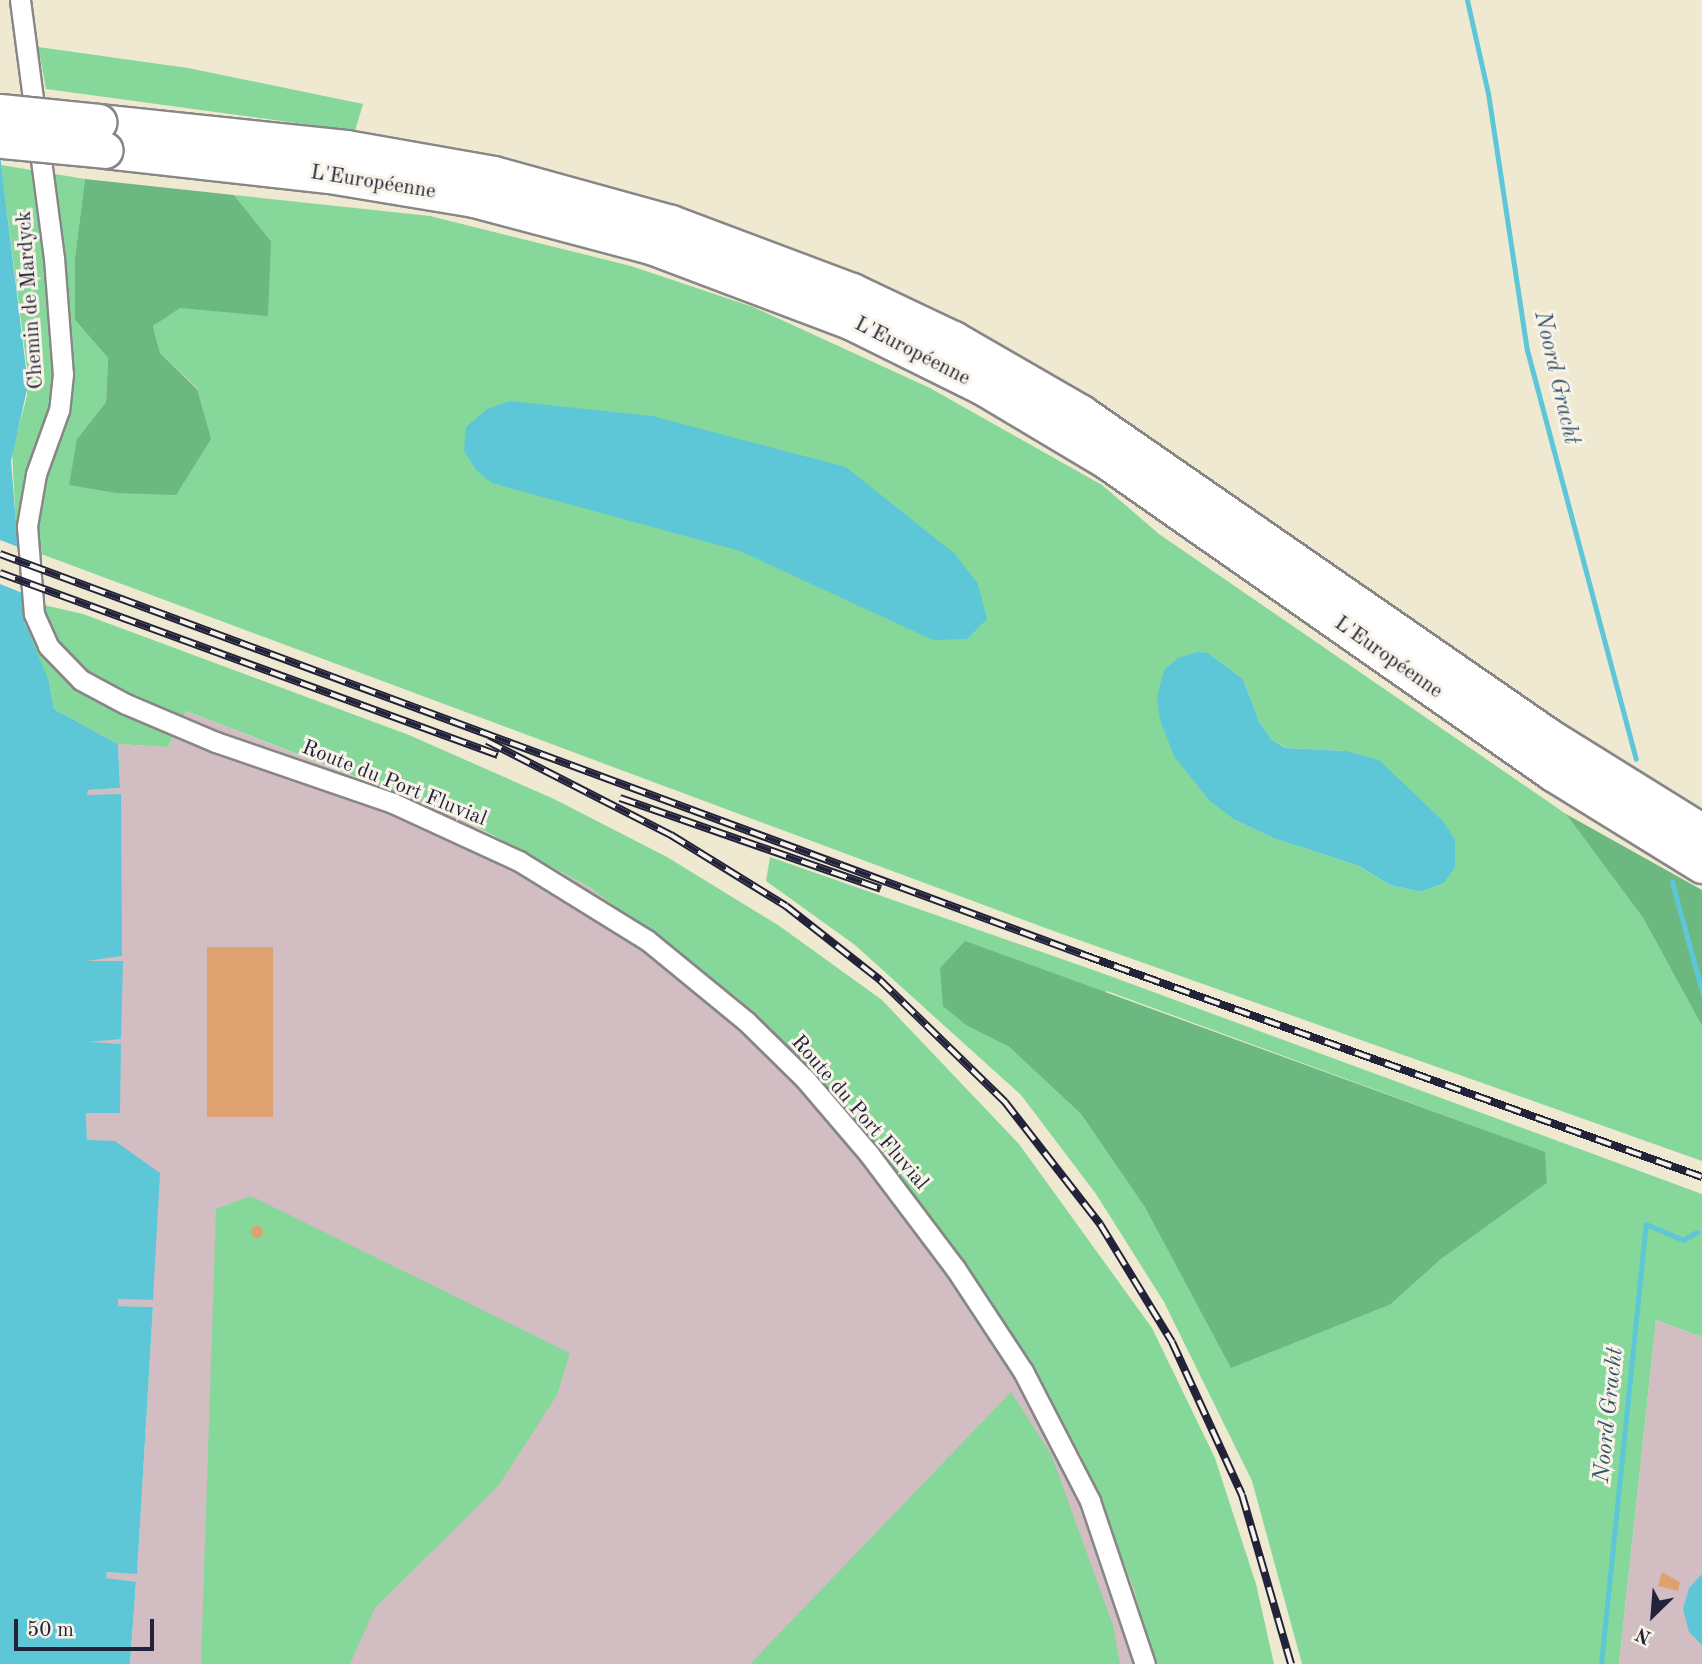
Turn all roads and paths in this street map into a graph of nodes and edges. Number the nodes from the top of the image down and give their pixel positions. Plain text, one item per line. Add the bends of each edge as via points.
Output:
1 (20, 0) edge
2 (0, 111) edge
3 (101, 136) junction
4 (0, 139) edge
5 (216, 742) joint
6 (1702, 832) edge
7 (1702, 865) edge
8 (1145, 1664) edge

1 - 5 street, Chemin de Mardyck via 54,258 63,374 56,421 28,513 34,614 48,646 81,680
2 - 3 highway, L'Européenne, bridge
3 - 4 highway, L'Européenne, bridge
3 - 6 highway, L'Européenne via 346,148 494,174 660,219 852,291 984,356 1082,413 1548,736
3 - 7 highway, L'Européenne via 474,199 650,246 852,322 983,387 1107,461 1553,773
5 - 8 street, Route du Port Fluvial via 393,803 532,868 677,963 781,1054 890,1181 1023,1371 1090,1501

